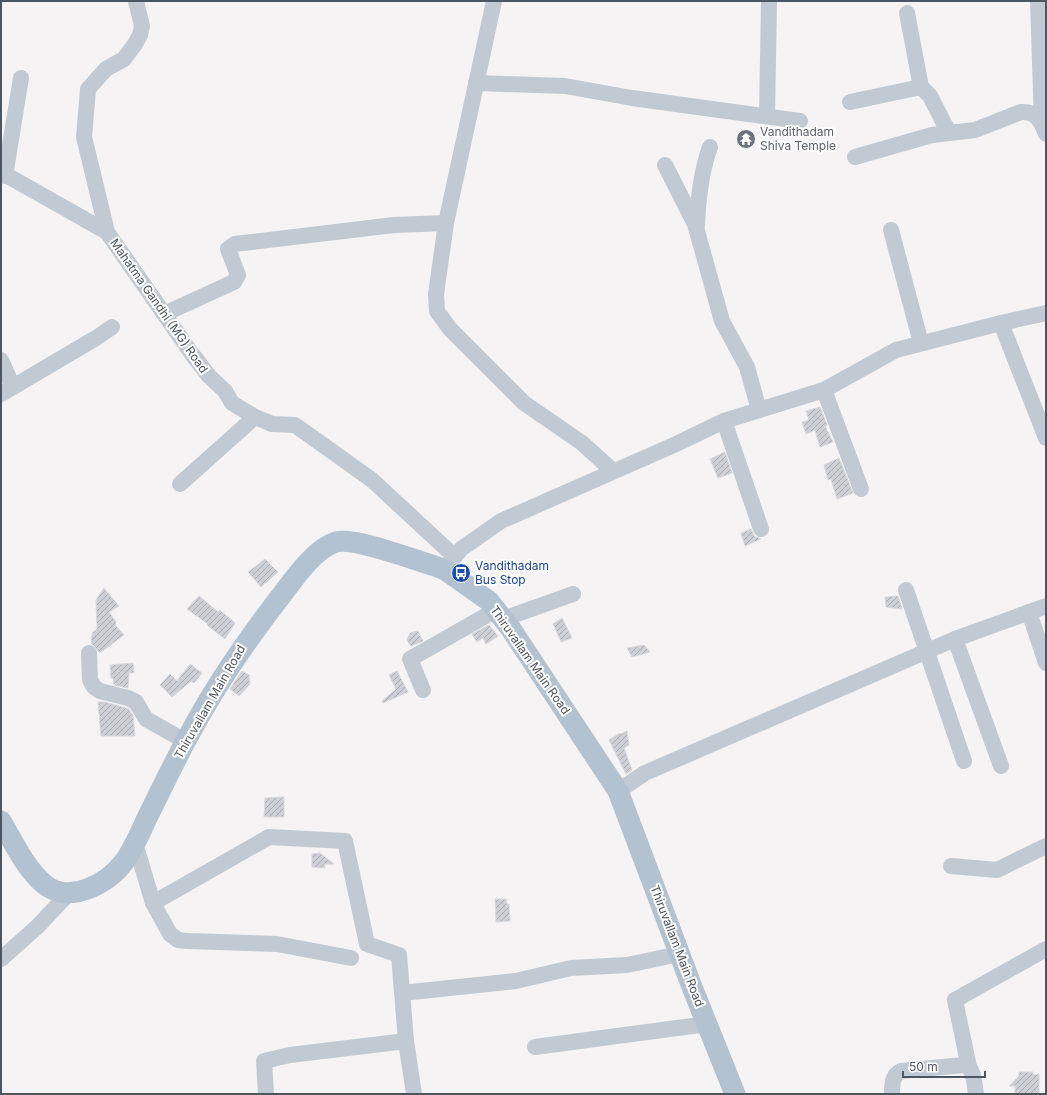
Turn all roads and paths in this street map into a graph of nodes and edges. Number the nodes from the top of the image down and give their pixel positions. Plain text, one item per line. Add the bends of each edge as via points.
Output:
1 (136, 1) edge
2 (494, 1) edge
3 (769, 1) edge
4 (1038, 1) edge
5 (907, 13) dead end
6 (21, 78) dead end
7 (476, 83) junction
8 (921, 87) junction
9 (850, 102) dead end
10 (767, 116) junction
11 (800, 121) dead end
12 (1044, 129) edge
13 (948, 133) junction
14 (710, 147) dead end
15 (855, 157) dead end
16 (665, 166) dead end
17 (3, 174) edge
18 (446, 223) junction
19 (697, 229) junction
20 (891, 230) dead end
21 (107, 232) junction
22 (1046, 313) edge
23 (164, 314) junction
24 (1001, 323) junction
25 (112, 327) dead end
26 (921, 343) junction
27 (1, 360) edge
28 (7, 390) edge
29 (824, 390) junction
30 (760, 410) junction
31 (254, 417) junction
32 (724, 421) junction
33 (1046, 438) edge
34 (614, 471) junction
35 (180, 484) dead end
36 (861, 489) dead end
37 (761, 529) dead end
38 (449, 563) junction
39 (906, 590) dead end
40 (573, 594) dead end
41 (1046, 606) edge
42 (1029, 612) junction
43 (499, 614) junction
44 (955, 639) junction
45 (89, 652) dead end
46 (926, 652) junction
47 (1046, 663) edge
48 (423, 690) dead end
49 (185, 742) junction
50 (964, 761) dead end
51 (1001, 766) dead end
52 (618, 791) junction
53 (1, 821) edge
54 (135, 843) junction
55 (1046, 846) edge
56 (951, 866) dead end
57 (70, 892) junction
58 (153, 903) junction
59 (1046, 949) edge
60 (679, 954) junction
61 (351, 958) dead end
62 (1, 959) edge
63 (402, 993) junction
64 (707, 1024) junction
65 (406, 1040) junction
66 (535, 1047) dead end
67 (969, 1067) junction
68 (266, 1094) edge
69 (414, 1094) edge
70 (735, 1094) edge
71 (892, 1094) edge
72 (976, 1094) edge

1 - 21 street, Mahatma Gandhi (MG) Road via 142,26 140,35 124,59 106,68 88,89 84,137
2 - 7 street
3 - 10 street
4 - 12 street
5 - 8 street
6 - 17 street
7 - 10 street via 565,86 632,98
7 - 18 street
8 - 9 street
8 - 13 street via 930,96
10 - 11 street
12 - 13 street via 1033,114 1021,112 975,130
13 - 15 street via 932,135
14 - 19 street via 704,164 698,199
16 - 19 street
17 - 21 street
18 - 23 street via 394,225 235,244 228,250 238,275 234,282
18 - 34 street via 436,294 437,311 440,316 524,403 582,443
19 - 30 street via 722,321 747,367
20 - 26 street
21 - 23 street, Mahatma Gandhi (MG) Road
22 - 24 street
23 - 31 street, Mahatma Gandhi (MG) Road via 208,376 225,391 232,403
24 - 26 street
24 - 33 street
25 - 28 street
26 - 29 street via 896,350
27 - 28 street
29 - 30 street
29 - 36 street
30 - 32 street
31 - 35 street
31 - 38 street, Mahatma Gandhi (MG) Road via 272,424 295,425 372,480
32 - 34 street
32 - 37 street
34 - 38 street via 501,521 481,534
38 - 43 main road, Thiruvallam Main Road
38 - 49 main road, Thiruvallam Main Road via 360,544 336,542 327,547 302,568 246,641
39 - 46 street
40 - 43 street
41 - 42 street
42 - 44 street
42 - 47 street
43 - 48 street via 410,659
43 - 52 main road, Thiruvallam Main Road
44 - 46 street
44 - 51 street
45 - 49 street via 90,680 96,689 136,702 146,719
46 - 50 street
46 - 52 street via 645,773
49 - 54 main road, Thiruvallam Main Road
52 - 60 main road, Thiruvallam Main Road
53 - 57 main road, Thiruvallam Main Road via 26,863 44,884 56,890
54 - 57 main road, Thiruvallam Main Road via 123,862 106,880 87,891
54 - 58 street
55 - 56 street via 997,870
57 - 62 street via 38,926
58 - 61 street via 170,934 178,940 277,944
58 - 63 street via 269,837 345,841 367,944 399,955
59 - 67 street via 955,1000
60 - 63 street via 627,965 572,968 516,981
60 - 64 main road, Thiruvallam Main Road
63 - 65 street
64 - 66 street
64 - 70 main road, Thiruvallam Main Road
65 - 68 street via 290,1054 264,1061
65 - 69 street
67 - 71 street via 963,1064 904,1069 894,1077
67 - 72 street via 973,1074

